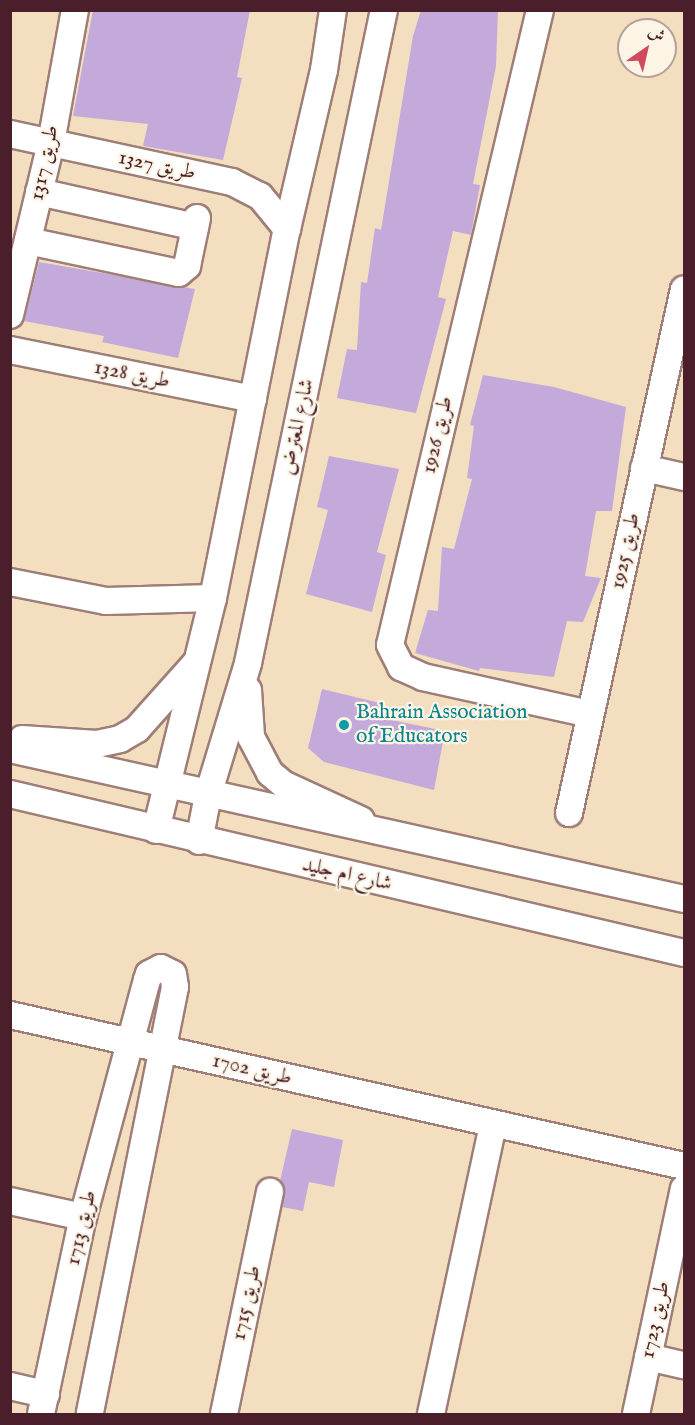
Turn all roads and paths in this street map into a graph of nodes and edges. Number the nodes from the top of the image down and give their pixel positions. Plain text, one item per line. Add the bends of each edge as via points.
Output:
1 (75, 10) edge
2 (333, 10) edge
3 (384, 10) edge
4 (540, 10) edge
5 (10, 134) edge
6 (51, 143) junction
7 (39, 192) junction
8 (287, 229) junction
9 (28, 241) junction
10 (684, 289) edge
11 (10, 315) edge
12 (10, 350) edge
13 (253, 399) junction
14 (644, 468) junction
15 (684, 477) edge
16 (10, 582) edge
17 (213, 598) junction
18 (198, 661) junction
19 (248, 663) junction
20 (590, 714) junction
21 (10, 739) edge
22 (10, 750) edge
23 (169, 786) junction
24 (10, 794) edge
25 (208, 795) junction
26 (569, 813) dead end
27 (156, 830) junction
28 (399, 839) junction
29 (199, 841) junction
30 (684, 900) edge
31 (684, 953) edge
32 (10, 1015) edge
33 (131, 1044) junction
34 (163, 1049) junction
35 (493, 1125) junction
36 (684, 1166) edge
37 (684, 1190) edge
38 (270, 1192) dead end
39 (10, 1201) edge
40 (83, 1217) junction
41 (648, 1357) junction
42 (684, 1365) edge
43 (10, 1386) edge
44 (44, 1404) edge
45 (90, 1414) edge
46 (224, 1414) edge
47 (431, 1414) edge
48 (636, 1414) edge

1 - 6 street, طريق 1317
2 - 8 street via 324,70
3 - 19 street, شارع المعترض
4 - 20 street, طريق 1926 via 390,645 401,667 423,677
5 - 6 street, طريق 1327
6 - 7 street, طريق 1317
6 - 8 street, طريق 1327 via 242,185 268,203
7 - 9 street, طريق 1317
7 - 9 street via 196,223 187,266 179,273
8 - 13 street
9 - 11 street, طريق 1317
10 - 14 street, طريق 1925
12 - 13 street, طريق 1328
13 - 17 street
14 - 15 street
14 - 20 street, طريق 1925
16 - 17 street via 106,601
17 - 18 street
18 - 21 street via 137,729 120,739 97,744
18 - 23 street
19 - 25 street, شارع المعترض
19 - 28 street via 251,737 270,773 283,784
20 - 26 street, طريق 1925
22 - 23 street
23 - 25 street
23 - 27 street
24 - 27 street, شارع ام جليد
25 - 28 street
25 - 29 street, شارع المعترض
27 - 29 street, شارع ام جليد
28 - 30 street
29 - 31 street, شارع ام جليد
32 - 33 street, طريق 1702
33 - 34 street, طريق 1702
33 - 34 street, طريق 1713 via 149,974 161,968 176,980
33 - 40 street, طريق 1713
34 - 35 street, طريق 1702
34 - 45 street, طريق 1713
35 - 36 street, طريق 1702
35 - 47 street
37 - 41 street, طريق 1723
38 - 46 street, طريق 1715
39 - 40 street
40 - 44 street, طريق 1713
41 - 42 street
41 - 48 street, طريق 1723
43 - 44 street

